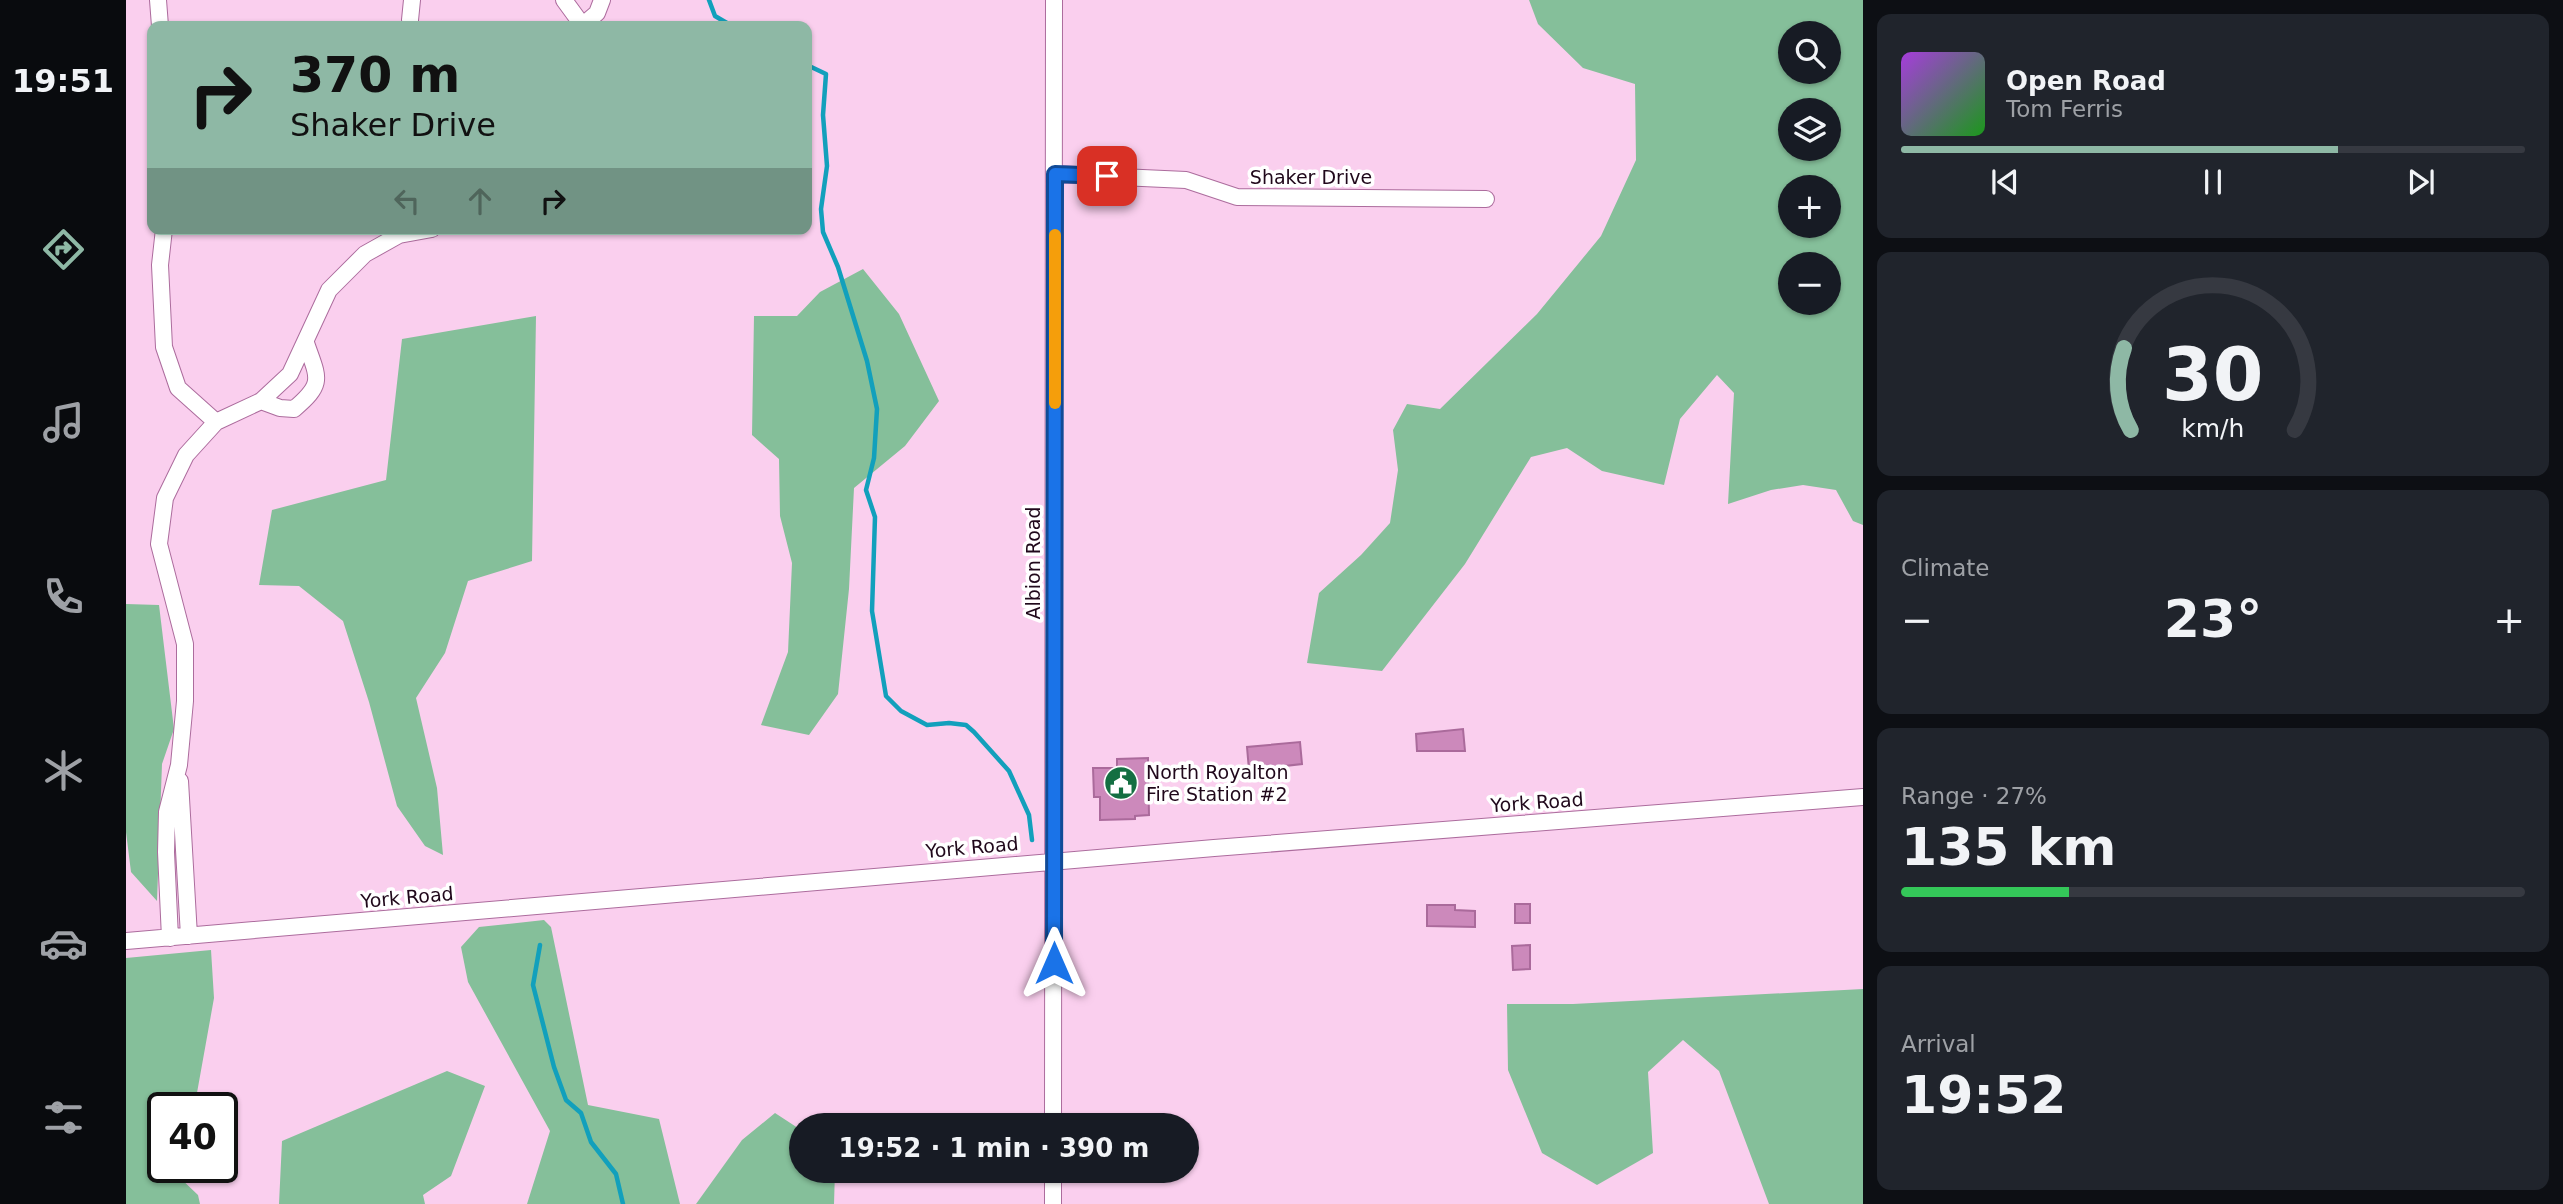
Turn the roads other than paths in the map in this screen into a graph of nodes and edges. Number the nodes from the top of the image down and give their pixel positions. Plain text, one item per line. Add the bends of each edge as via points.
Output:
1 (158, 0) edge
2 (412, 0) edge
3 (564, 0) edge
4 (602, 0) edge
5 (1054, 0) edge
6 (410, 20) dead end
7 (160, 21) edge
8 (580, 21) edge
9 (588, 21) edge
10 (1055, 174) junction
11 (1486, 199) dead end
12 (163, 235) edge
13 (399, 235) edge
14 (306, 343) junction
15 (261, 401) junction
16 (216, 422) junction
17 (179, 765) junction
18 (1863, 797) edge
19 (1054, 861) junction
20 (189, 936) junction
21 (170, 938) junction
22 (126, 941) edge
23 (1053, 1113) edge
24 (1053, 1183) edge
25 (1053, 1204) edge

1 - 7 street
2 - 6 street
3 - 8 street
4 - 9 street
5 - 10 street, Albion Road
10 - 11 street, Shaker Drive via 1186,180 1237,197
10 - 19 street, Albion Road
12 - 16 street via 160,265 164,347 178,388
13 - 14 street via 365,254 329,290
14 - 15 street via 290,374
14 - 15 street via 317,375 312,394 294,409
15 - 16 street
16 - 17 street via 186,455 165,499 159,544 184,644 186,701
17 - 20 street
17 - 21 street via 167,811
18 - 19 street, York Road
19 - 20 street, York Road
19 - 23 street, Albion Road
20 - 21 street, York Road
21 - 22 street, York Road
24 - 25 street

